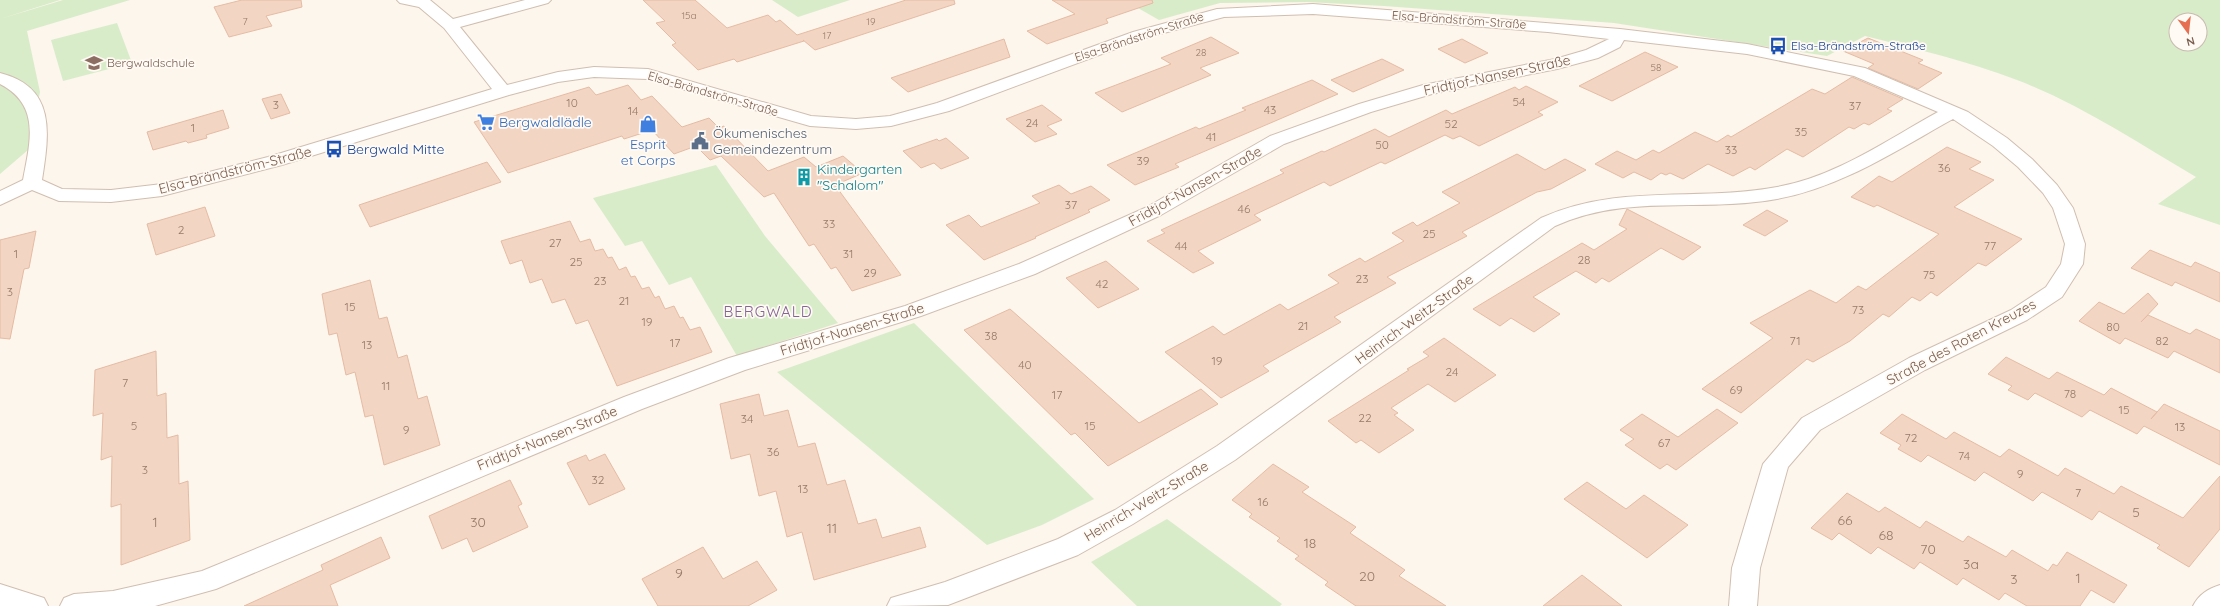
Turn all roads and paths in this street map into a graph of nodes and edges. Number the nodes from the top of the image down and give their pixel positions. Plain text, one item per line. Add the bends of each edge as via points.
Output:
1 (405, 0) edge
2 (543, 0) edge
3 (450, 25) junction
4 (1620, 34) junction
5 (1816, 62) joint
6 (0, 78) edge
7 (503, 91) junction
8 (1952, 112) junction
9 (32, 183) junction
10 (0, 200) edge
11 (0, 596) edge
12 (2220, 597) edge
13 (34, 606) edge
14 (74, 606) edge
15 (901, 606) edge
16 (1743, 606) edge
17 (2207, 606) edge

1 - 3 street via 424,3
2 - 3 street
3 - 7 street
4 - 5 street, Elsa-Brändström-Straße via 1747,48
4 - 7 street, Elsa-Brändström-Straße via 1313,9 1223,12 1140,35 912,116 856,124 810,121 655,76 621,72 594,72 558,77
4 - 14 street, Fridtjof-Nansen-Straße via 1614,44 1592,54 1557,64 1429,89 1365,108 1277,140 1154,211 1027,270 914,311 737,364 652,396 206,581 113,603
5 - 8 street, Straße des Roten Kreuzes via 1859,72
6 - 9 street via 28,96 39,119
7 - 9 street, Elsa-Brändström-Straße via 275,161 162,190 111,196 59,195
8 - 15 street, Heinrich-Weitz-Straße via 1875,155 1821,181 1797,189 1743,198 1627,202 1575,210 1548,222 1226,453 1124,517 1068,547 948,593
8 - 16 street, Straße des Roten Kreuzes via 1977,125 2000,142 2050,189 2063,208 2075,244 2072,264 2054,292 2019,315 1917,364 1811,424 1776,464 1746,568
9 - 10 street
11 - 13 street
12 - 17 street

